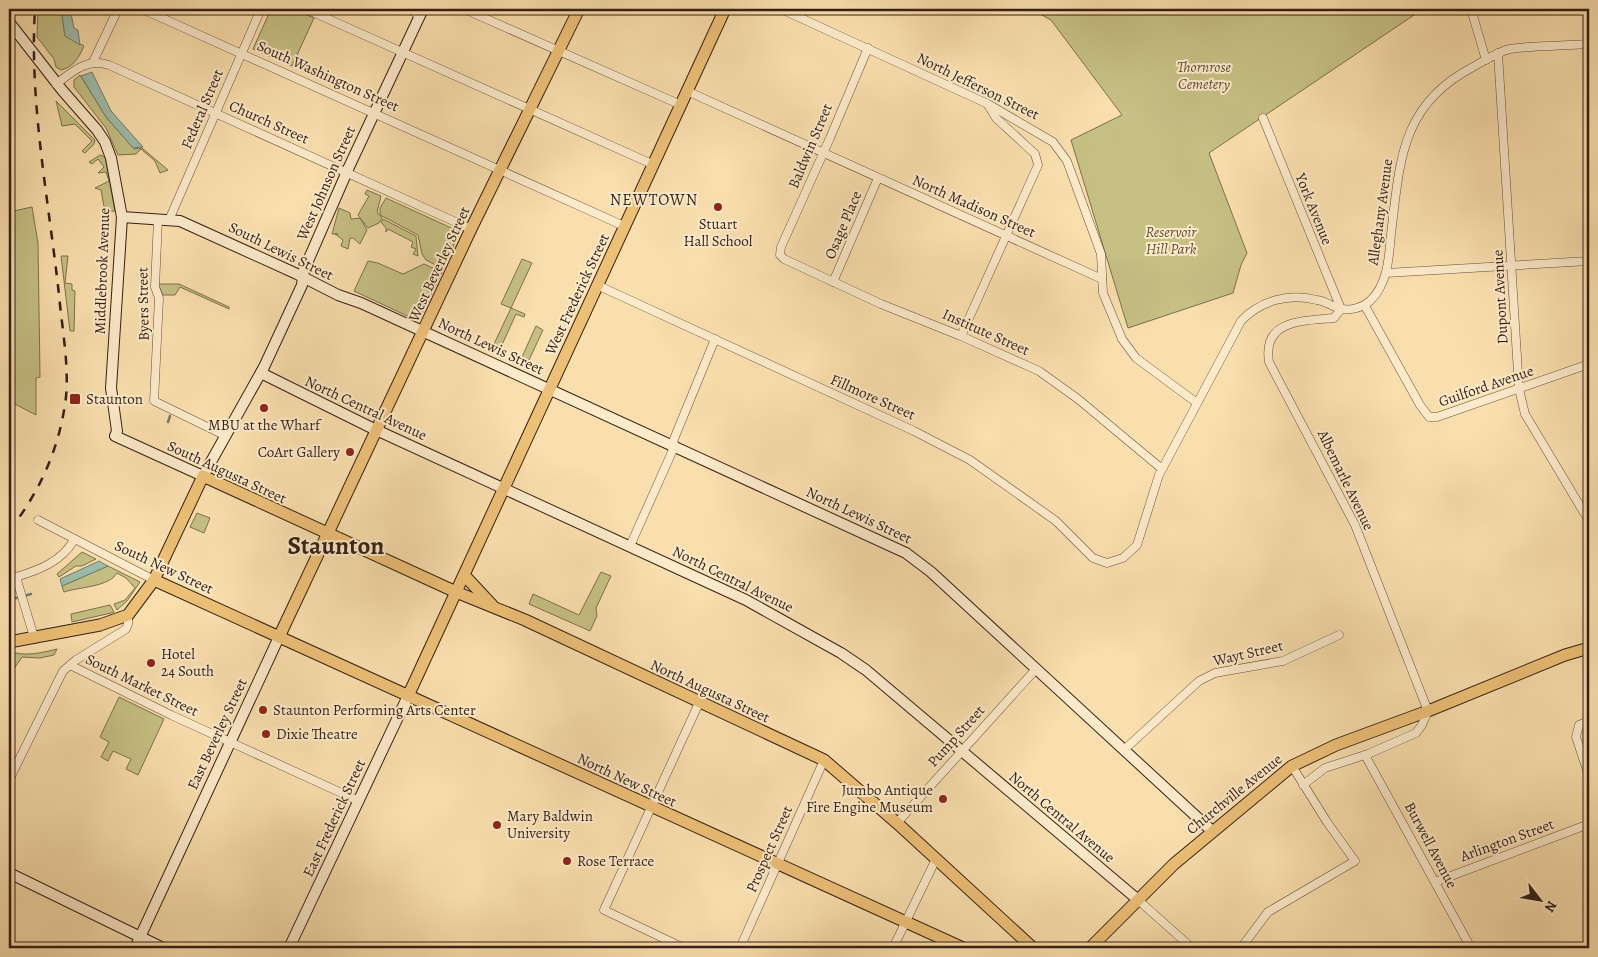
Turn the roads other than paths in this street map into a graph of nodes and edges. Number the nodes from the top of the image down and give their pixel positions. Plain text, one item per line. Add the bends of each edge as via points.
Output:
1 (118, 9) edge
2 (142, 9) edge
3 (261, 9) edge
4 (306, 9) edge
5 (407, 9) edge
6 (464, 9) edge
7 (579, 9) edge
8 (725, 9) edge
9 (781, 9) edge
10 (1471, 9) edge
11 (421, 12) edge
12 (9, 22) edge
13 (1589, 44) edge
14 (868, 48) junction
15 (559, 50) junction
16 (403, 51) junction
17 (242, 52) junction
18 (1498, 54) junction
19 (1486, 60) junction
20 (93, 62) junction
21 (56, 84) junction
22 (687, 91) junction
23 (988, 104) junction
24 (680, 105) junction
25 (530, 109) junction
26 (374, 112) junction
27 (215, 113) junction
28 (1263, 118) dead end
29 (823, 153) junction
30 (652, 164) junction
31 (501, 170) junction
32 (346, 172) junction
33 (878, 178) junction
34 (122, 217) junction
35 (158, 219) junction
36 (169, 220) junction
37 (624, 226) junction
38 (471, 229) junction
39 (1006, 236) junction
40 (780, 254) joint
41 (1589, 261) edge
42 (1512, 265) junction
43 (1386, 273) junction
44 (303, 278) junction
45 (1102, 279) junction
46 (833, 282) junction
47 (597, 285) junction
48 (1364, 306) junction
49 (1341, 309) junction
50 (423, 332) junction
51 (961, 336) junction
52 (715, 339) junction
53 (1589, 364) edge
54 (261, 373) junction
55 (550, 389) junction
56 (1519, 389) junction
57 (1197, 403) junction
58 (378, 430) junction
59 (115, 436) joint
60 (224, 436) junction
61 (673, 446) junction
62 (1162, 469) junction
63 (203, 476) junction
64 (503, 488) junction
65 (38, 520) dead end
66 (1589, 521) edge
67 (328, 534) junction
68 (74, 540) junction
69 (630, 546) junction
70 (464, 576) junction
71 (154, 580) junction
72 (456, 592) junction
73 (493, 606) junction
74 (128, 616) junction
75 (1339, 635) dead end
76 (34, 637) junction
77 (279, 637) junction
78 (1589, 641) edge
79 (9, 642) edge
80 (1585, 649) edge
81 (70, 665) junction
82 (1036, 669) junction
83 (408, 696) junction
84 (699, 703) junction
85 (1428, 711) junction
86 (1589, 721) edge
87 (230, 742) junction
88 (1125, 749) junction
89 (961, 752) junction
90 (1365, 755) junction
91 (824, 760) junction
92 (1292, 766) junction
93 (1589, 776) edge
94 (9, 780) edge
95 (1303, 784) junction
96 (359, 801) junction
97 (651, 807) junction
98 (897, 823) junction
99 (1589, 824) edge
100 (1212, 830) junction
101 (936, 859) junction
102 (777, 865) junction
103 (9, 874) edge
104 (1434, 882) junction
105 (1137, 899) junction
106 (905, 923) junction
107 (140, 937) junction
108 (135, 948) edge
109 (163, 948) edge
110 (289, 948) edge
111 (684, 948) edge
112 (740, 948) edge
113 (893, 948) edge
114 (963, 948) edge
115 (1033, 948) edge
116 (1090, 948) edge
117 (1192, 948) edge
118 (1241, 948) edge
119 (1471, 948) edge

1 - 20 street
2 - 17 street, South Washington Street
3 - 17 street, Federal Street
4 - 16 street
5 - 11 street
6 - 15 street
7 - 15 main road, West Beverley Street
8 - 22 main road, West Frederick Street
9 - 14 street, North Jefferson Street
10 - 19 street
11 - 16 street, West Johnson Street
12 - 21 street, Middlebrook Avenue
13 - 18 street, Alleghany Avenue via 1516,49
14 - 23 street, North Jefferson Street
14 - 29 street, Baldwin Street
15 - 24 street
15 - 25 main road, West Beverley Street
16 - 25 street
16 - 26 street, West Johnson Street
17 - 26 street, South Washington Street
17 - 27 street, Federal Street
18 - 19 street, Alleghany Avenue
18 - 42 street, Dupont Avenue
19 - 43 street, Alleghany Avenue via 1442,88 1410,130 1401,156
20 - 21 street via 78,68
20 - 27 street, Church Street via 111,65
21 - 34 street, Middlebrook Avenue via 106,145 116,178
22 - 24 main road, West Frederick Street
22 - 29 street, North Madison Street
23 - 39 street via 996,118 1038,159
23 - 45 street, North Jefferson Street via 1048,138 1062,152 1101,254
24 - 30 main road, West Frederick Street
25 - 30 street
25 - 31 main road, West Beverley Street
26 - 31 street, South Washington Street
26 - 32 street, West Johnson Street
27 - 32 street, Church Street
27 - 36 street, Federal Street
28 - 49 street, York Avenue
29 - 33 street, North Madison Street
29 - 40 street, Baldwin Street via 780,247
30 - 37 main road, West Frederick Street
31 - 37 street, South Washington Street
31 - 38 main road, West Beverley Street
32 - 38 street, Church Street
32 - 44 street, West Johnson Street
33 - 39 street, North Madison Street
33 - 46 street, Osage Place
34 - 35 street, South Lewis Street
34 - 59 street, Middlebrook Avenue via 111,388
35 - 36 street, South Lewis Street
35 - 60 street, Byers Street via 155,287 159,298 154,401
36 - 44 street, South Lewis Street via 184,222
37 - 47 main road, West Frederick Street
38 - 50 main road, West Beverley Street
39 - 45 street, North Madison Street
39 - 51 street
40 - 46 street, Institute Street via 784,259
41 - 42 street
42 - 43 street
42 - 56 street, Dupont Avenue
43 - 48 street, Alleghany Avenue via 1377,293
44 - 50 street, South Lewis Street
44 - 54 street, West Johnson Street
45 - 57 street via 1108,308 1132,354
46 - 51 street, Institute Street
47 - 52 street, Fillmore Street
47 - 55 main road, West Frederick Street
48 - 49 street
48 - 56 street, Guilford Avenue via 1427,416 1438,417
49 - 57 street via 1317,300 1291,297 1276,299 1255,309 1235,329
49 - 85 street, Albemarle Avenue via 1334,318 1293,322 1282,328 1270,342 1269,362 1355,525
50 - 55 street, North Lewis Street
50 - 58 main road, West Beverley Street
51 - 62 street, Institute Street via 1049,377
52 - 61 street
52 - 62 street, Fillmore Street via 970,460 1056,521 1095,559 1107,563 1129,554 1138,542
53 - 56 street, Guilford Avenue
54 - 58 street, North Central Avenue
54 - 60 street, West Johnson Street
55 - 61 street, North Lewis Street
55 - 64 main road, West Frederick Street
56 - 66 street, Dupont Avenue via 1525,414
57 - 62 street
58 - 64 street, North Central Avenue
58 - 67 main road, West Beverley Street
59 - 63 street, South Augusta Street
60 - 63 street, West Johnson Street
61 - 69 street
61 - 82 street, North Lewis Street via 913,557
63 - 67 main road, South Augusta Street
63 - 71 main road
64 - 69 street, North Central Avenue
64 - 70 main road, West Frederick Street
65 - 68 street, South New Street
67 - 72 main road, North Augusta Street
67 - 77 main road, East Beverley Street
68 - 71 street, South New Street
68 - 76 street via 47,567 16,576
69 - 89 street, North Central Avenue via 746,600 847,657
70 - 72 main road, West Frederick Street
70 - 73 main road
71 - 74 main road
71 - 77 main road, South New Street
72 - 73 main road, North Augusta Street
72 - 83 main road, East Frederick Street
73 - 84 main road, North Augusta Street
74 - 76 main road
74 - 81 street via 126,629
75 - 88 street, Wayt Street via 1272,664 1212,674
76 - 79 main road
77 - 83 main road, North New Street
77 - 87 street, East Beverley Street
78 - 80 street
80 - 85 main road, Churchville Avenue
81 - 87 street, South Market Street
81 - 94 street
82 - 88 street, North Lewis Street
82 - 89 street, Pump Street
83 - 96 street, East Frederick Street
83 - 97 main road, North New Street
84 - 91 main road, North Augusta Street
84 - 97 street
85 - 90 street via 1416,733
85 - 92 main road, Churchville Avenue via 1336,744
86 - 93 street via 1579,725 1576,737
87 - 96 street, South Market Street
87 - 107 street, East Beverley Street
88 - 100 street, North Lewis Street
89 - 98 street, Pump Street
89 - 105 street, North Central Avenue
90 - 95 street via 1325,768
90 - 104 street, Burwell Avenue
91 - 98 main road, North Augusta Street
91 - 102 street, Prospect Street
92 - 95 street
92 - 100 main road, Churchville Avenue
95 - 118 street via 1355,861 1268,912
96 - 110 street, East Frederick Street
97 - 102 main road, North New Street
97 - 111 street via 604,910
98 - 101 main road, North Augusta Street
99 - 104 street, Arlington Street
100 - 105 main road, Churchville Avenue
101 - 106 street
101 - 115 main road, North Augusta Street
102 - 106 main road, North New Street
102 - 112 street, Prospect Street
103 - 107 street
104 - 119 street, Burwell Avenue
105 - 116 main road, Churchville Avenue
105 - 117 street
106 - 113 street
106 - 114 main road, North New Street
107 - 108 street, East Beverley Street
107 - 109 street

